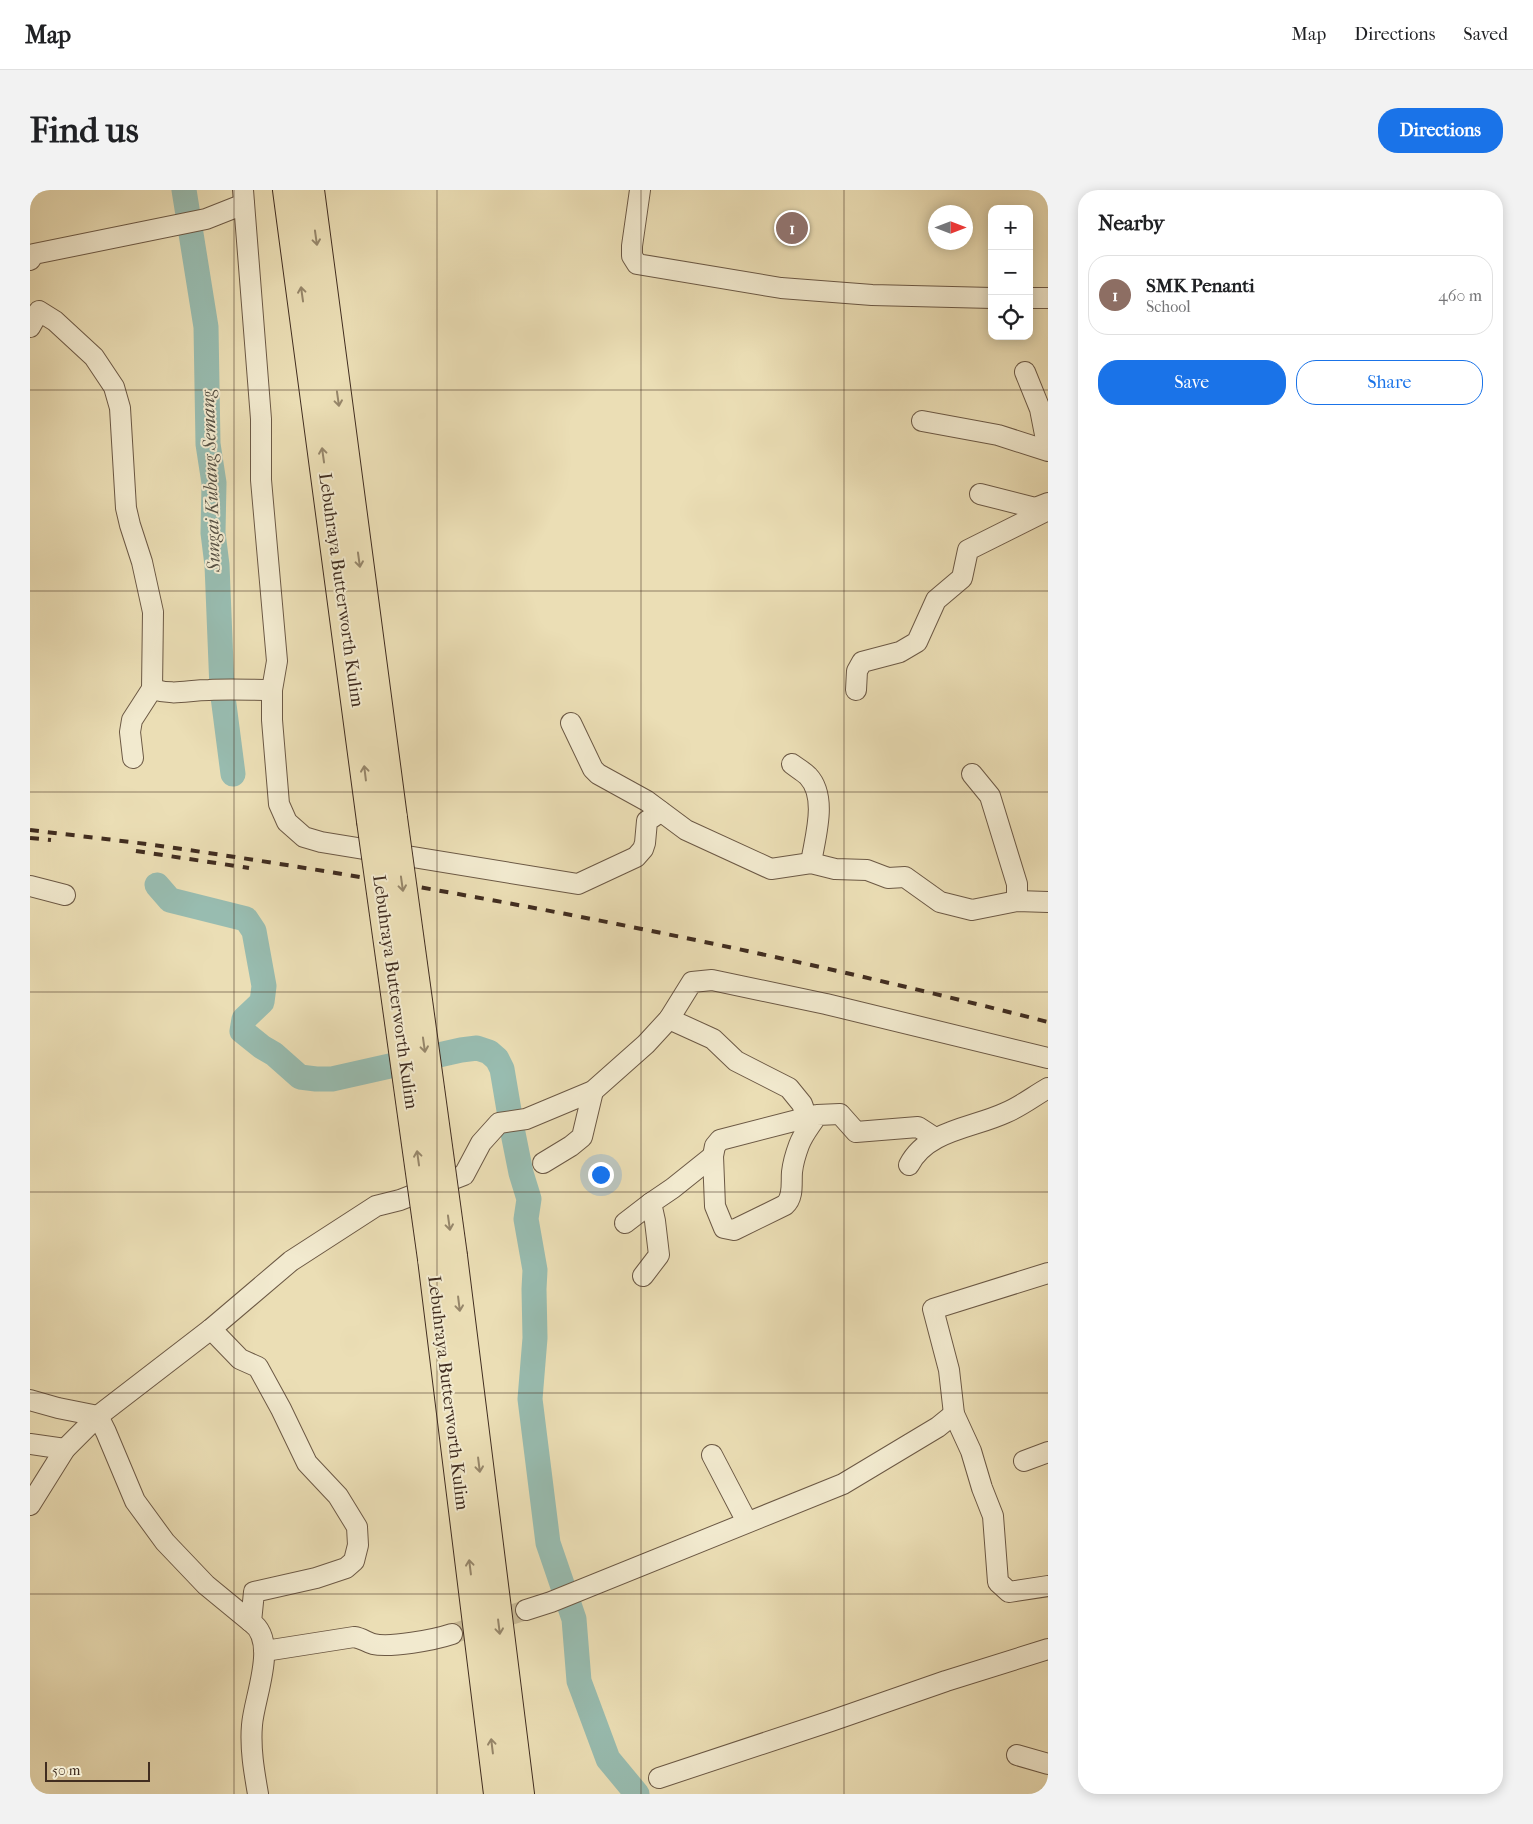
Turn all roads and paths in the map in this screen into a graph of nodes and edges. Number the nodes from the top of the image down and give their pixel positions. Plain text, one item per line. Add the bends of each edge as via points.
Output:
1 (287, 190) edge
2 (310, 190) edge
3 (640, 190) edge
4 (244, 197) edge
5 (30, 260) edge
6 (988, 298) edge
7 (1033, 298) edge
8 (1048, 298) edge
9 (30, 327) edge
10 (1025, 372) dead end
11 (922, 421) dead end
12 (1048, 451) edge
13 (980, 494) dead end
14 (1048, 503) edge
15 (1048, 510) edge
16 (152, 689) junction
17 (272, 690) junction
18 (856, 690) dead end
19 (571, 723) dead end
20 (133, 758) dead end
21 (792, 764) dead end
22 (972, 774) dead end
23 (660, 811) junction
24 (382, 820) junction
25 (811, 863) junction
26 (30, 886) edge
27 (65, 895) dead end
28 (1017, 901) junction
29 (1048, 902) edge
30 (669, 1019) junction
31 (1048, 1058) edge
32 (1048, 1088) edge
33 (593, 1091) junction
34 (812, 1117) junction
35 (935, 1138) junction
36 (713, 1156) junction
37 (543, 1163) dead end
38 (909, 1165) dead end
39 (651, 1203) junction
40 (625, 1223) dead end
41 (443, 1257) junction
42 (1048, 1273) edge
43 (643, 1276) dead end
44 (211, 1329) junction
45 (30, 1400) edge
46 (954, 1414) junction
47 (98, 1416) junction
48 (30, 1444) edge
49 (65, 1449) junction
50 (1048, 1452) edge
51 (712, 1455) dead end
52 (1024, 1461) dead end
53 (30, 1503) edge
54 (747, 1522) junction
55 (1048, 1586) edge
56 (526, 1610) tunnel mouth
57 (251, 1622) junction
58 (452, 1634) tunnel mouth
59 (1048, 1649) edge
60 (265, 1651) junction
61 (1017, 1755) dead end
62 (1048, 1764) edge
63 (659, 1778) dead end
64 (258, 1794) edge
65 (498, 1794) edge
66 (520, 1794) edge

24 -> 1 highway, Lebuhraya Butterworth Kulim
2 -> 24 highway, Lebuhraya Butterworth Kulim
3 - 6 street via 632,246 632,256 637,264 781,288 872,295
4 - 5 street via 206,219 34,254
4 - 17 street via 261,420 261,480 277,661
7 - 8 street
9 - 16 street via 39,311 55,320 94,357 114,387 120,408 126,508 153,612
10 - 12 street via 1040,409
11 - 12 street via 998,435
13 - 14 street via 1035,508
15 - 18 street via 968,550 962,578 936,600 917,642 900,652 862,662 857,671
16 - 17 street via 182,693
16 - 20 street via 132,720
17 - 23 street via 278,804 287,822 304,837 578,884 636,857 645,843 647,821
19 - 23 street via 598,774
21 - 25 street via 809,777 820,802
22 - 28 street via 990,796 1017,884
23 - 25 street via 686,830 771,868
24 - 41 highway, Lebuhraya Butterworth Kulim, bridge
25 - 28 street via 835,869 867,870 888,878 904,877 940,902 972,910
26 - 27 street
28 - 29 street
30 - 31 street via 692,982 712,980
30 - 33 street
30 - 34 street via 713,1039 736,1061 789,1088
32 - 35 street via 1005,1113
33 - 37 street via 582,1137
33 - 44 street via 526,1118 508,1121 481,1143 464,1175 376,1206 291,1261
34 - 35 street via 840,1114 856,1132 918,1127
34 - 36 street via 720,1140
34 - 36 street via 798,1146 789,1202 734,1230 724,1228 715,1206
35 - 38 street via 914,1156
36 - 39 street
39 - 40 street
39 - 43 street via 659,1255
65 -> 41 highway, Lebuhraya Butterworth Kulim
41 -> 66 highway, Lebuhraya Butterworth Kulim
42 - 46 street via 933,1309 949,1370
44 - 47 street
44 - 57 street via 240,1360 258,1367 307,1463 338,1496 357,1527 358,1546 354,1561 346,1568 316,1578 254,1592
45 - 47 street
46 - 54 street via 843,1484
46 - 55 street via 971,1451 993,1516 998,1582 1009,1592
47 - 49 street
47 - 57 street via 134,1500 165,1542 206,1586
48 - 49 street
49 - 53 street
50 - 52 street
51 - 54 street
54 - 56 street
57 - 60 street via 258,1626
58 - 60 street via 434,1640 399,1644 373,1644 354,1637
59 - 63 street
60 - 64 street via 252,1725 252,1762
61 - 62 street

